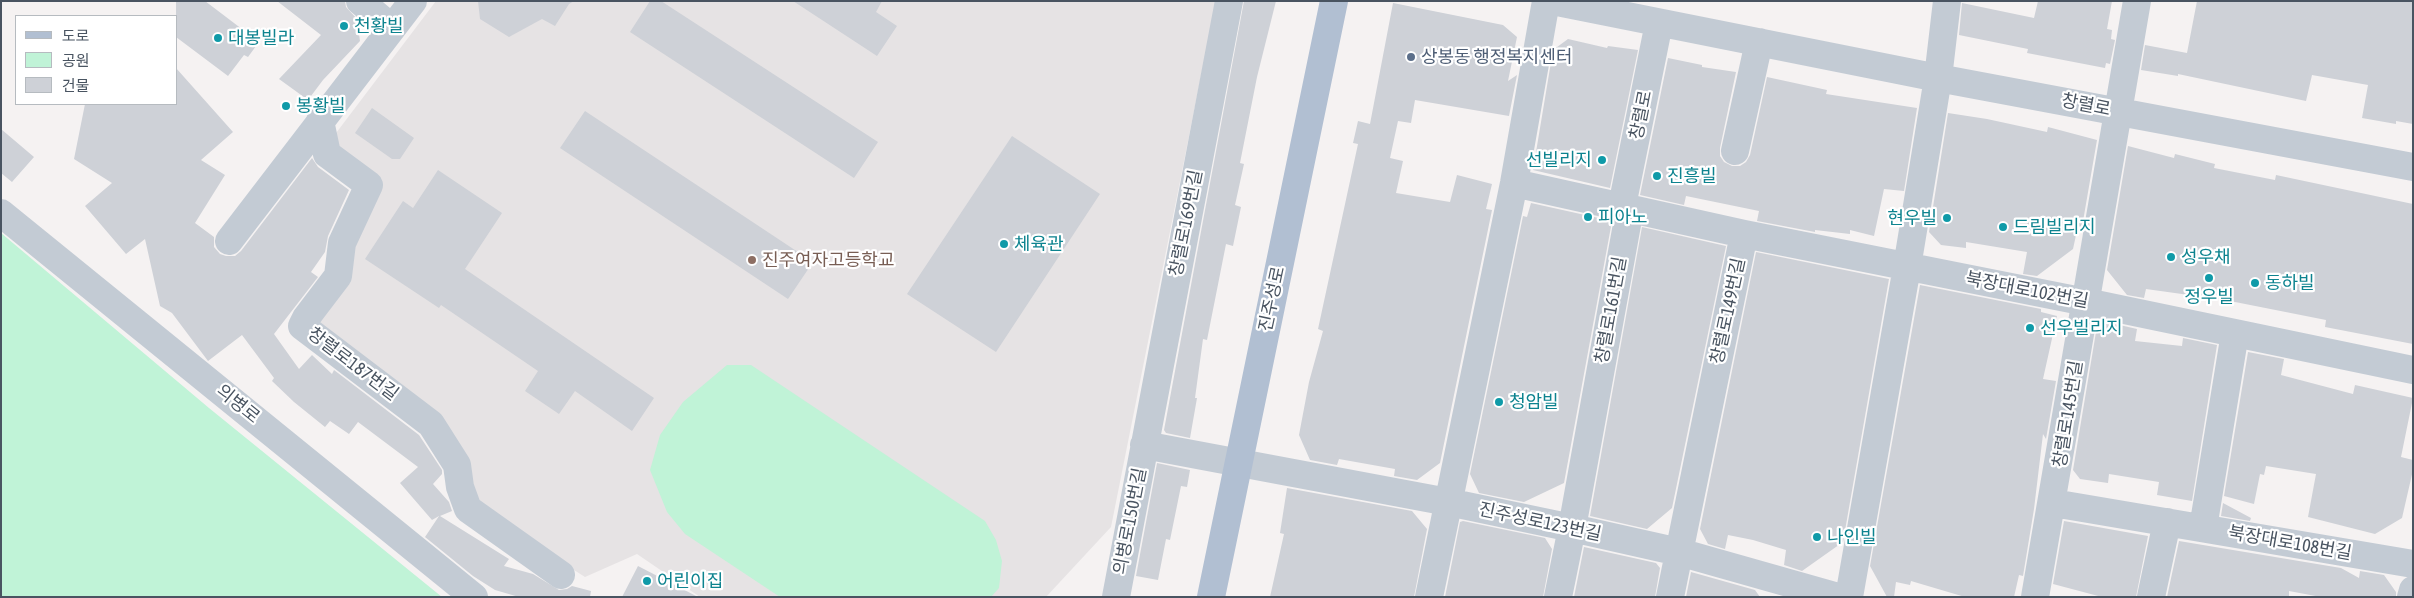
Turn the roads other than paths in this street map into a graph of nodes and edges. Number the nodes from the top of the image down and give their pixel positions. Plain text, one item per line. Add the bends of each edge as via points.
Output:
1 (360, 1) edge
2 (413, 1) edge
3 (1229, 1) edge
4 (1334, 1) edge
5 (1546, 1) edge
6 (1552, 1) edge
7 (1947, 1) edge
8 (2137, 1) edge
9 (1659, 23) junction
10 (392, 28) junction
11 (1759, 42) junction
12 (1938, 78) junction
13 (2118, 112) junction
14 (320, 121) junction
15 (1735, 151) dead end
16 (2413, 167) edge
17 (1514, 182) junction
18 (1626, 207) junction
19 (1, 213) edge
20 (1744, 234) junction
21 (228, 240) dead end
22 (1907, 267) junction
23 (2086, 302) junction
24 (2235, 333) junction
25 (2413, 370) edge
26 (1144, 445) junction
27 (1238, 463) junction
28 (1448, 502) junction
29 (2053, 503) junction
30 (2167, 522) junction
31 (1572, 528) junction
32 (2203, 528) junction
33 (1679, 552) junction
34 (2413, 564) edge
35 (561, 575) dead end
36 (2413, 590) edge
37 (474, 597) edge
38 (1116, 597) edge
39 (1211, 597) edge
40 (1429, 597) edge
41 (1558, 597) edge
42 (1670, 597) edge
43 (1838, 597) edge
44 (1849, 597) edge
45 (2036, 597) edge
46 (2151, 597) edge
47 (2411, 597) edge

1 - 10 street
2 - 10 street
3 - 26 street, 창렬로169번길
4 - 27 main road, 진주성로
5 - 17 street
6 - 9 street, 창렬로
7 - 12 street
8 - 13 street, 창렬로145번길
9 - 11 street, 창렬로
9 - 18 street, 창렬로
10 - 14 street
11 - 12 street, 창렬로
11 - 15 street
12 - 13 street, 창렬로
12 - 22 street
13 - 16 street, 창렬로
13 - 23 street, 창렬로145번길
14 - 21 street
14 - 35 street, 창렬로187번길 via 327,154 369,186 342,243 338,276 302,326 431,424 457,465 460,488 468,509
17 - 18 street
17 - 28 street
18 - 20 street
18 - 31 street, 창렬로161번길
19 - 37 street, 의병로
20 - 22 street, 창렬로149번길
20 - 33 street, 창렬로149번길
22 - 23 street, 북장대로102번길
22 - 44 street
23 - 24 street, 북장대로102번길
23 - 29 street, 창렬로145번길
24 - 25 street, 북장대로102번길
24 - 32 street
26 - 27 street, 진주성로123번길
26 - 38 street, 의병로150번길
27 - 28 street, 진주성로123번길
27 - 39 main road, 진주성로
28 - 31 street, 진주성로123번길
28 - 40 street
29 - 30 street, 북장대로108번길
29 - 45 street, 창렬로145번길
30 - 32 street, 북장대로108번길
30 - 46 street
31 - 33 street, 진주성로123번길
31 - 41 street, 창렬로161번길
32 - 34 street, 북장대로108번길
33 - 42 street, 창렬로149번길
33 - 43 street, 진주성로123번길
36 - 47 street

